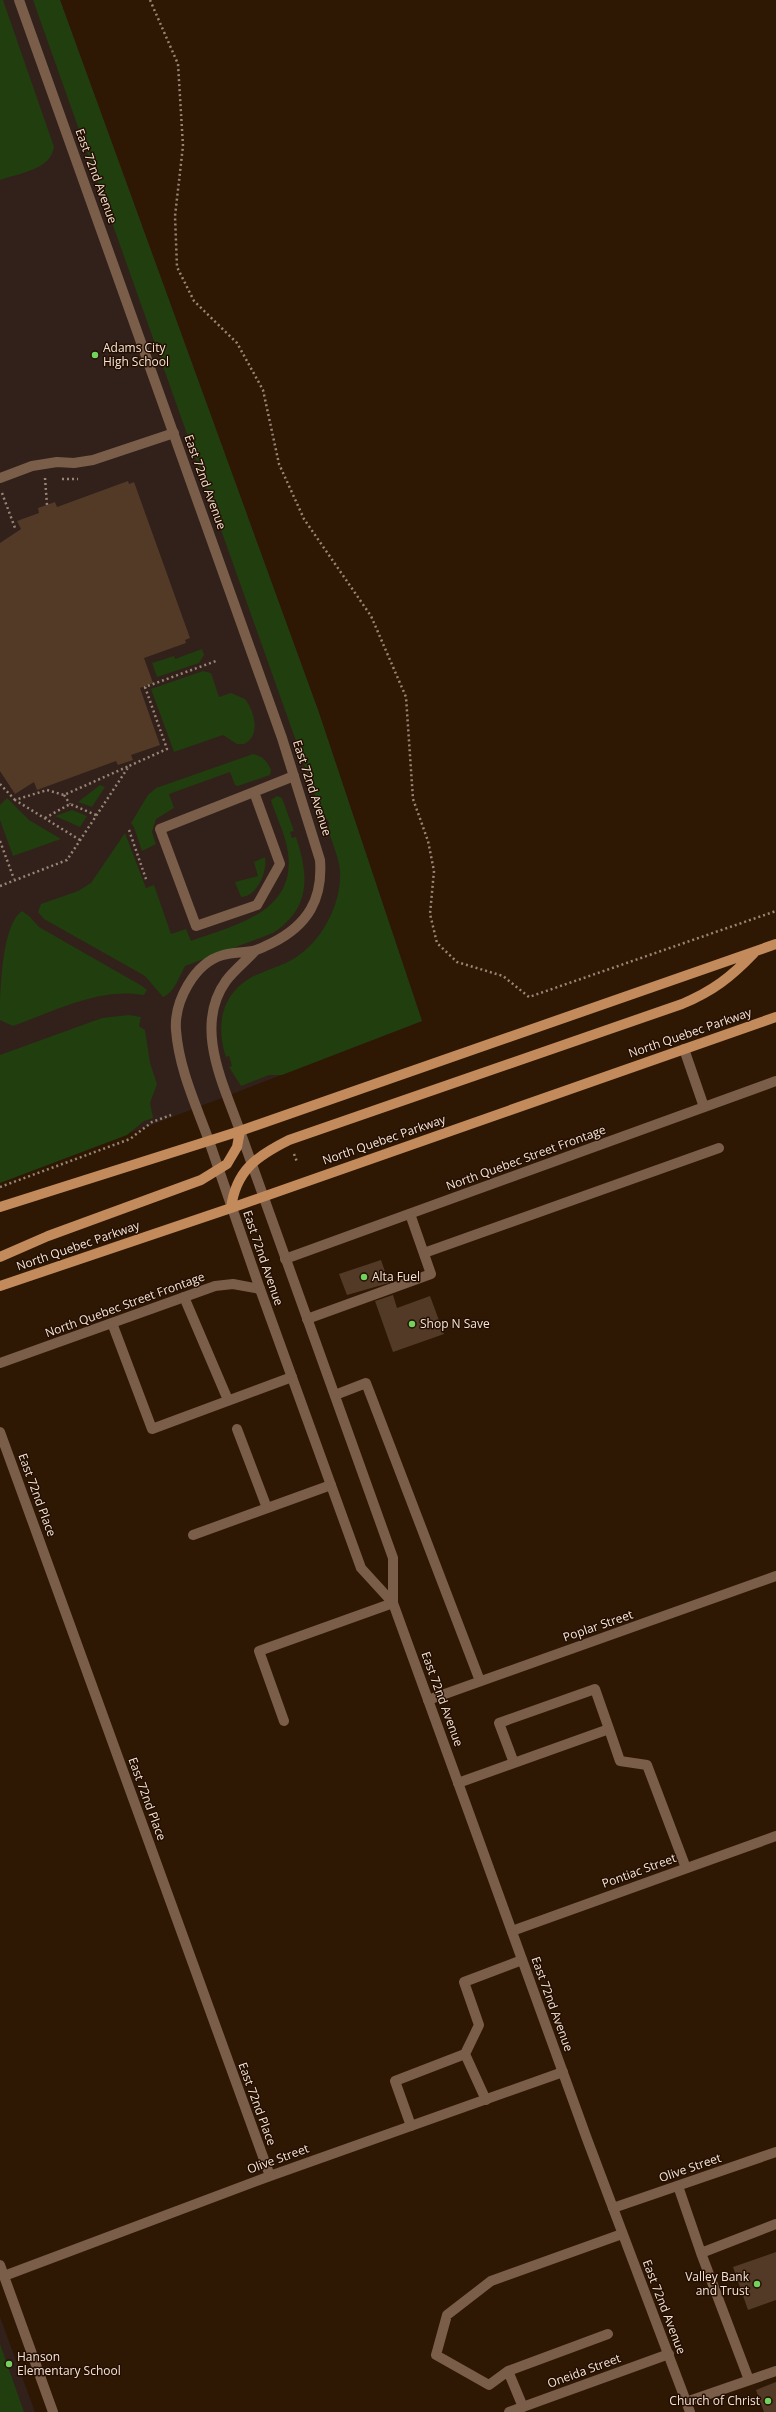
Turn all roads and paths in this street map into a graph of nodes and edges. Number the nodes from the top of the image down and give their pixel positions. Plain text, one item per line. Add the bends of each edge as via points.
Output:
1 (19, 0) edge
2 (150, 0) edge
3 (174, 432) junction
4 (82, 477) dead end
5 (0, 478) edge
6 (45, 478) junction
7 (52, 478) dead end
8 (60, 479) dead end
9 (38, 480) dead end
10 (7, 491) dead end
11 (1, 494) edge
12 (47, 505) dead end
13 (15, 528) dead end
14 (216, 661) dead end
15 (129, 766) junction
16 (294, 776) junction
17 (0, 784) edge
18 (254, 792) junction
19 (64, 795) junction
20 (15, 800) junction
21 (70, 804) junction
22 (96, 815) junction
23 (44, 818) junction
24 (129, 830) dead end
25 (80, 840) junction
26 (0, 841) edge
27 (14, 879) junction
28 (147, 882) dead end
29 (0, 886) edge
30 (776, 911) edge
31 (776, 944) edge
32 (256, 950) junction
33 (756, 952) junction
34 (776, 1017) edge
35 (684, 1049) junction
36 (776, 1081) edge
37 (704, 1107) junction
38 (172, 1115) dead end
39 (240, 1131) junction
40 (209, 1141) junction
41 (719, 1148) dead end
42 (294, 1154) dead end
43 (297, 1162) dead end
44 (252, 1164) junction
45 (218, 1170) junction
46 (0, 1187) edge
47 (263, 1196) junction
48 (0, 1207) edge
49 (231, 1208) junction
50 (410, 1214) junction
51 (424, 1253) junction
52 (0, 1257) edge
53 (285, 1259) junction
54 (0, 1286) edge
55 (260, 1289) junction
56 (184, 1297) junction
57 (307, 1319) junction
58 (112, 1323) junction
59 (0, 1363) edge
60 (292, 1377) junction
61 (335, 1395) junction
62 (228, 1400) junction
63 (237, 1429) dead end
64 (0, 1432) edge
65 (331, 1485) junction
66 (267, 1508) junction
67 (193, 1535) dead end
68 (776, 1576) edge
69 (393, 1603) junction
70 (480, 1681) junction
71 (428, 1700) junction
72 (284, 1721) dead end
73 (609, 1729) junction
74 (514, 1763) junction
75 (458, 1783) junction
76 (776, 1836) edge
77 (686, 1868) junction
78 (512, 1931) junction
79 (522, 1960) junction
80 (465, 2054) junction
81 (563, 2072) junction
82 (486, 2100) junction
83 (411, 2126) junction
84 (776, 2152) edge
85 (270, 2176) junction
86 (678, 2186) junction
87 (613, 2208) junction
88 (776, 2224) edge
89 (622, 2234) junction
90 (701, 2253) junction
91 (0, 2265) edge
92 (4, 2276) junction
93 (608, 2334) dead end
94 (669, 2354) junction
95 (508, 2371) junction
96 (776, 2371) edge
97 (750, 2380) junction
98 (523, 2407) junction
99 (688, 2407) edge
100 (53, 2412) edge
101 (509, 2412) edge

1 - 3 street, East 72nd Avenue
2 - 30 path via 178,64 183,146 175,216 177,267 194,301 237,343 263,390 279,464 304,519 371,616 406,697 413,799 428,841 434,871 430,914 437,943 457,962 503,976 529,997
3 - 5 street via 92,460 32,466
3 - 16 street, East 72nd Avenue
4 - 8 path via 74,480
6 - 7 path
6 - 9 path
6 - 12 path
10 - 11 path
11 - 13 path
14 - 15 path via 145,687 167,749
15 - 19 path
15 - 22 path
16 - 18 street
16 - 32 street, East 72nd Avenue via 320,860 319,891 302,923 284,937
17 - 20 path
18 - 18 street via 160,829 196,926 257,905 280,864
19 - 20 path via 47,790
19 - 21 path
20 - 23 path
21 - 22 path
21 - 23 path
22 - 25 path
23 - 25 path
24 - 28 path
25 - 27 path via 67,860
26 - 27 path
27 - 29 path
31 - 33 main road
32 - 39 street, East 72nd Avenue via 226,980 213,1009 211,1027 213,1049
32 - 40 street, East 72nd Avenue via 222,955 205,963 193,978 178,1010 176,1029 180,1057
33 - 39 main road
33 - 44 main road via 723,983 708,993 682,1004 289,1140 265,1152
34 - 35 main road, North Quebec Parkway
35 - 37 street
35 - 47 main road, North Quebec Parkway
36 - 37 street, North Quebec Street Frontage
37 - 50 street, North Quebec Street Frontage
38 - 46 path via 152,1122 130,1139
39 - 40 main road
39 - 44 street, East 72nd Avenue
39 - 45 main road via 232,1157 228,1164
40 - 45 street, East 72nd Avenue
40 - 48 main road
41 - 51 street
42 - 43 path
44 - 47 street, East 72nd Avenue
44 - 49 main road via 238,1180
45 - 49 street, East 72nd Avenue
45 - 52 main road via 201,1180 48,1236
47 - 49 main road, North Quebec Parkway
47 - 53 street, East 72nd Avenue
49 - 54 main road, North Quebec Parkway
49 - 55 street, East 72nd Avenue
50 - 51 street
50 - 53 street, North Quebec Street Frontage
51 - 57 street via 431,1274
53 - 57 street, East 72nd Avenue
55 - 56 street, North Quebec Street Frontage via 241,1284 223,1284
55 - 60 street, East 72nd Avenue
56 - 58 street, North Quebec Street Frontage
56 - 62 street
57 - 61 street, East 72nd Avenue
58 - 59 street, North Quebec Street Frontage
58 - 62 street via 152,1429
60 - 62 street
60 - 65 street, East 72nd Avenue
61 - 69 street, East 72nd Avenue via 393,1558
61 - 70 street via 366,1383
63 - 66 street
64 - 85 street, East 72nd Place
65 - 66 street
65 - 69 street, East 72nd Avenue via 361,1568
66 - 67 street
68 - 70 street, Poplar Street
69 - 71 street, East 72nd Avenue
69 - 72 street via 259,1651
70 - 71 street, Poplar Street
71 - 75 street, East 72nd Avenue
73 - 74 street
73 - 74 street via 594,1689 499,1724
73 - 77 street via 620,1761 647,1765
74 - 75 street
75 - 78 street, East 72nd Avenue
76 - 77 street, Pontiac Street
77 - 78 street, Pontiac Street
78 - 79 street, East 72nd Avenue
79 - 80 street via 464,1982 479,2025
79 - 81 street, East 72nd Avenue
80 - 82 street
80 - 83 street via 395,2081
81 - 82 street, Olive Street
81 - 87 street, East 72nd Avenue
82 - 83 street, Olive Street
83 - 85 street, Olive Street
84 - 86 street, Olive Street
85 - 92 street, Olive Street
86 - 87 street, Olive Street
86 - 90 street
87 - 89 street, East 72nd Avenue
88 - 90 street
89 - 94 street, East 72nd Avenue
89 - 95 street via 491,2281 447,2315 436,2355 489,2384
90 - 97 street
91 - 92 street
92 - 100 street
93 - 95 street
94 - 98 street, Oneida Street
94 - 99 street, East 72nd Avenue
95 - 98 street
96 - 97 street
97 - 99 street
98 - 101 street, Oneida Street

